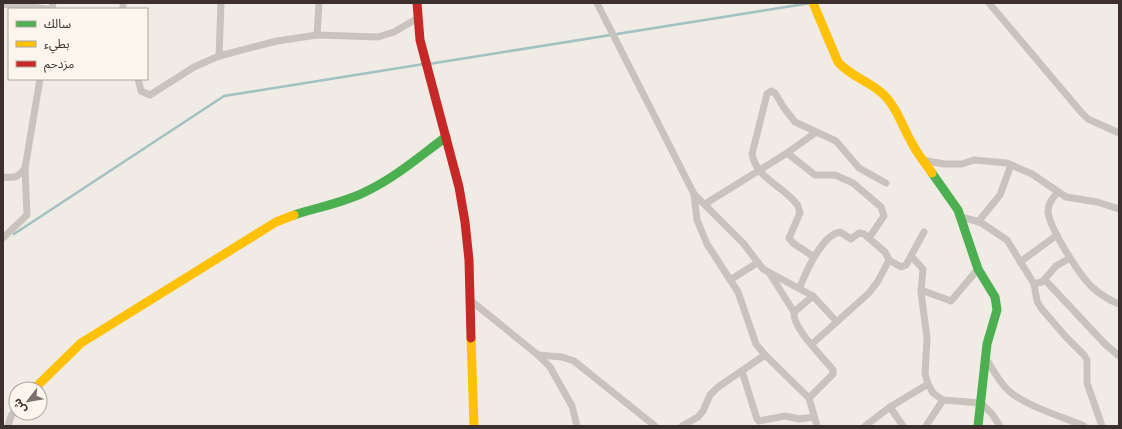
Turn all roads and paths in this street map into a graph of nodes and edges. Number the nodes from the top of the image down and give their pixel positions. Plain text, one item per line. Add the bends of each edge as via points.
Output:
1 (221, 3) edge
2 (319, 3) edge
3 (417, 3) edge
4 (597, 3) edge
5 (813, 3) edge
6 (989, 3) edge
7 (3, 4) edge
8 (39, 8) edge
9 (418, 18) junction
10 (317, 35) junction
11 (219, 56) junction
12 (40, 80) edge
13 (138, 80) edge
14 (815, 133) junction
15 (1119, 133) edge
16 (446, 137) junction
17 (787, 153) junction
18 (922, 160) junction
19 (1011, 165) junction
20 (25, 168) junction
21 (758, 171) junction
22 (3, 177) edge
23 (886, 183) dead end
24 (1058, 192) junction
25 (694, 194) junction
26 (704, 204) junction
27 (1119, 209) edge
28 (961, 217) junction
29 (978, 222) junction
30 (924, 232) dead end
31 (1057, 235) junction
32 (3, 238) edge
33 (869, 238) junction
34 (911, 256) junction
35 (814, 257) junction
36 (1070, 258) junction
37 (889, 260) junction
38 (1020, 262) junction
39 (757, 263) junction
40 (978, 269) junction
41 (770, 274) junction
42 (730, 280) junction
43 (1045, 280) junction
44 (1034, 284) junction
45 (800, 288) junction
46 (921, 290) junction
47 (813, 296) junction
48 (470, 300) junction
49 (1119, 304) edge
50 (794, 312) junction
51 (837, 322) junction
52 (812, 344) junction
53 (538, 355) junction
54 (765, 355) junction
55 (1119, 356) edge
56 (986, 359) junction
57 (742, 371) junction
58 (42, 381) edge
59 (928, 384) junction
60 (809, 398) junction
61 (944, 400) junction
62 (981, 403) junction
63 (890, 407) junction
64 (814, 417) junction
65 (474, 426) edge
66 (577, 426) edge
67 (655, 426) edge
68 (682, 426) edge
69 (817, 426) edge
70 (865, 426) edge
71 (903, 426) edge
72 (926, 426) edge
73 (978, 426) edge
74 (1000, 426) edge
75 (1084, 426) edge
76 (1102, 426) edge

1 - 11 street
2 - 10 street
3 - 9 street
4 - 25 street
5 - 18 street via 838,62 844,70 884,95
6 - 15 street via 1081,112 1088,119
7 - 8 street
9 - 10 street via 394,32 378,37
9 - 16 street via 420,40
10 - 11 street via 277,40
11 - 13 street via 194,67 150,95 141,91
12 - 20 street
14 - 17 street
14 - 21 street via 795,122 771,91 767,94 752,154
14 - 23 street via 836,141 859,168
16 - 48 street via 465,222
16 - 58 street via 371,189 354,197 292,214 276,222 108,325 82,343
17 - 21 street
17 - 33 street via 815,175 836,175 853,183 881,207 884,216
18 - 19 street via 944,164 962,164 974,160
18 - 28 street via 939,181
19 - 24 street via 1032,174
19 - 29 street via 1000,195
20 - 22 street via 14,178
20 - 32 street via 27,215
21 - 26 street
21 - 35 street via 798,206 800,213 789,238
24 - 27 street via 1066,198 1097,202
24 - 31 street via 1048,210
25 - 26 street
25 - 42 street via 697,220 707,244
26 - 39 street via 743,243
28 - 29 street
28 - 40 street
29 - 38 street via 1007,240
30 - 34 street
31 - 36 street
31 - 38 street
33 - 35 street via 861,233 851,239 838,232 831,236
33 - 37 street via 885,252
34 - 37 street via 904,267
34 - 46 street via 923,269
35 - 45 street
36 - 43 street via 1056,266
36 - 49 street via 1092,286
37 - 51 street via 869,293
38 - 44 street
39 - 41 street
39 - 42 street
40 - 46 street via 951,301
40 - 56 street via 997,304 988,338
41 - 45 street
41 - 50 street
42 - 54 street via 744,306 751,333
43 - 44 street
43 - 55 street
44 - 76 street via 1041,308 1087,360 1087,383
45 - 47 street
46 - 59 street via 927,338 925,374
47 - 50 street
47 - 51 street
48 - 53 street
48 - 65 street
50 - 52 street via 794,322
51 - 52 street
52 - 60 street via 834,372
53 - 66 street via 550,367 562,387 572,406
53 - 67 street via 562,357 574,362
54 - 57 street
54 - 60 street
56 - 62 street
56 - 75 street via 1008,390 1015,395
57 - 64 street via 759,421 785,416 800,419
57 - 68 street via 718,387 710,395 698,417
59 - 61 street via 933,393
59 - 63 street
60 - 64 street
61 - 62 street
61 - 72 street
62 - 73 street
62 - 74 street
63 - 70 street
63 - 71 street
64 - 69 street

